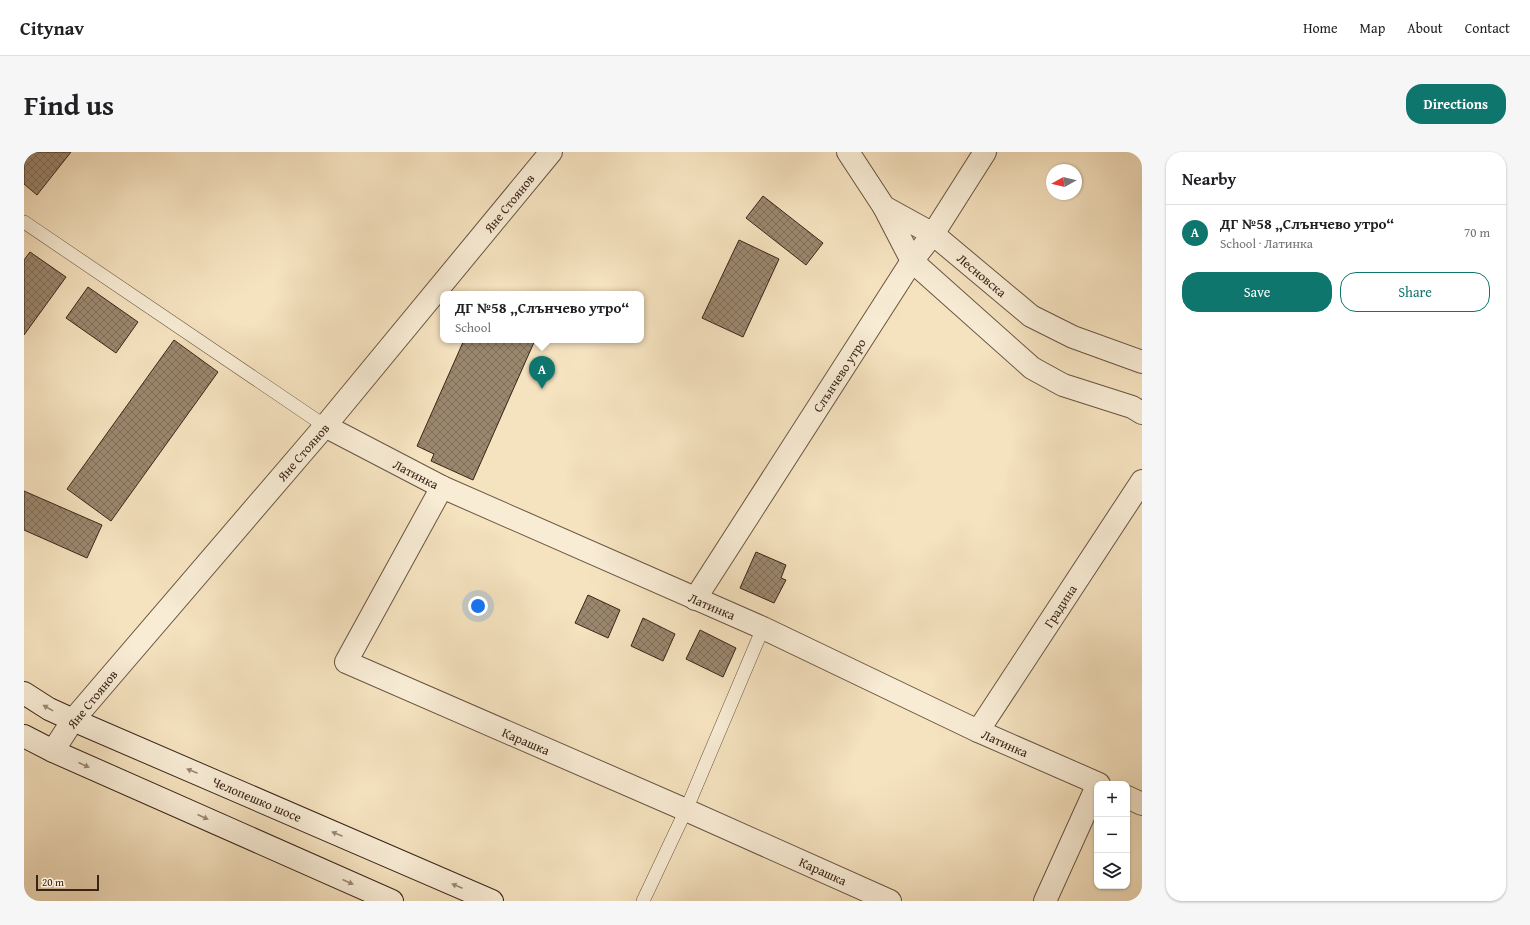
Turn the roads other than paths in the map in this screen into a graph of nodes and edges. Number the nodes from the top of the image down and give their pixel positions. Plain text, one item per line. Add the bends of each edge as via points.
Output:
1 (551, 152) edge
2 (848, 152) edge
3 (985, 152) edge
4 (884, 207) junction
5 (24, 222) edge
6 (933, 234) junction
7 (912, 261) junction
8 (1142, 362) edge
9 (1142, 413) edge
10 (325, 426) junction
11 (1142, 481) edge
12 (442, 487) junction
13 (695, 599) junction
14 (763, 628) junction
15 (24, 694) edge
16 (73, 720) junction
17 (978, 731) junction
18 (27, 743) edge
19 (53, 751) junction
20 (1094, 783) edge
21 (1094, 794) edge
22 (1130, 798) edge
23 (1142, 804) edge
24 (686, 810) junction
25 (392, 901) edge
26 (492, 901) edge
27 (643, 901) edge
28 (890, 901) edge
29 (1045, 901) edge

1 - 10 street, Яне Стоянов
2 - 4 street, Лесновска
3 - 6 street, Слънчево утро
4 - 6 street, Лесновска
4 - 7 street
5 - 10 lane
6 - 7 street, Слънчево утро
6 - 8 street, Лесновска via 1031,316 1073,337
7 - 9 street via 1032,368 1063,385 1132,407
7 - 13 street, Слънчево утро
10 - 12 street, Латинка
10 - 16 street, Яне Стоянов
11 - 17 street, Градина
12 - 13 street, Латинка
12 - 24 street, Карашка via 346,662
13 - 14 street, Латинка
14 - 17 street, Латинка
14 - 24 lane
16 -> 15 street, Челопешко шосе
16 - 19 street, Яне Стоянов
26 -> 16 street, Челопешко шосе
17 - 20 street, Латинка
18 - 19 street
19 -> 25 street
21 - 29 street
22 - 23 street
24 - 27 lane
24 - 28 street, Карашка

